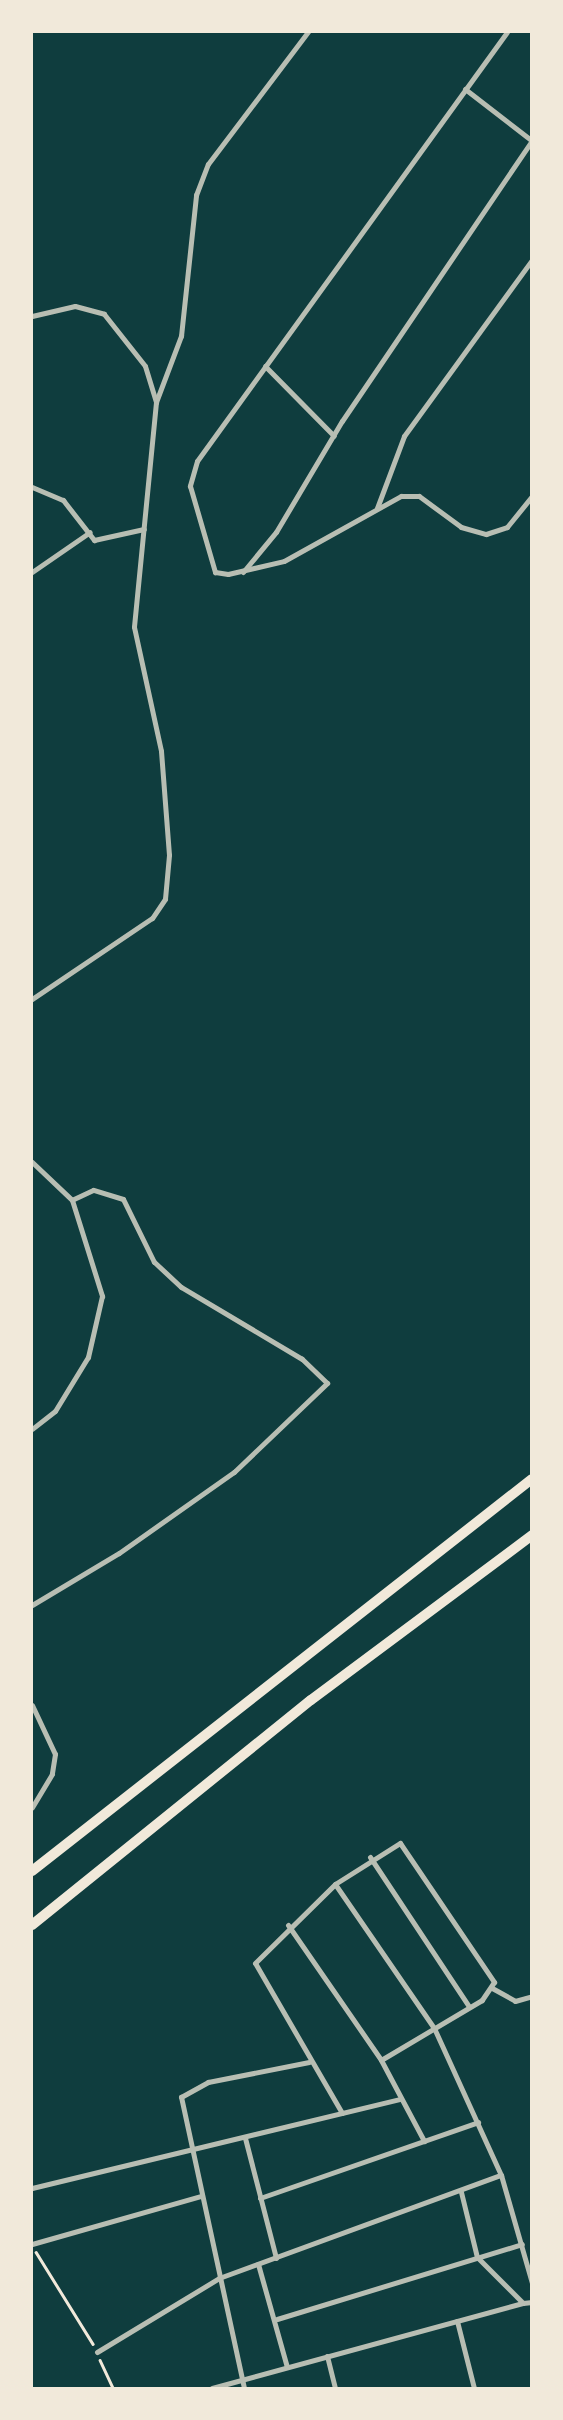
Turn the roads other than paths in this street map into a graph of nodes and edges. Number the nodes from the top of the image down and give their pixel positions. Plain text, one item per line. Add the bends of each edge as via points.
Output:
1 (308, 32) edge
2 (507, 32) edge
3 (465, 89) junction
4 (531, 140) edge
5 (531, 260) edge
6 (32, 316) edge
7 (265, 366) junction
8 (156, 402) junction
9 (334, 436) junction
10 (32, 487) edge
11 (531, 495) edge
12 (377, 508) junction
13 (144, 528) junction
14 (90, 532) junction
15 (32, 572) edge
16 (243, 572) junction
17 (32, 999) edge
18 (32, 1162) edge
19 (72, 1200) junction
20 (32, 1429) edge
21 (531, 1479) edge
22 (531, 1535) edge
23 (32, 1605) edge
24 (32, 1705) edge
25 (32, 1807) edge
26 (370, 1857) junction
27 (32, 1871) edge
28 (335, 1884) junction
29 (32, 1925) edge
30 (288, 1925) junction
31 (492, 1988) junction
32 (531, 1996) edge
33 (468, 2005) junction
34 (434, 2028) junction
35 (381, 2060) junction
36 (309, 2062) junction
37 (400, 2099) junction
38 (342, 2113) junction
39 (478, 2122) junction
40 (245, 2138) junction
41 (424, 2141) junction
42 (189, 2149) junction
43 (501, 2175) junction
44 (32, 2188) edge
45 (461, 2192) junction
46 (201, 2196) junction
47 (260, 2198) junction
48 (522, 2244) junction
49 (32, 2245) edge
50 (477, 2257) junction
51 (276, 2258) junction
52 (258, 2264) junction
53 (219, 2278) junction
54 (531, 2283) edge
55 (531, 2302) edge
56 (523, 2303) junction
57 (277, 2319) junction
58 (457, 2321) junction
59 (97, 2352) road end
60 (327, 2356) junction
61 (287, 2367) junction
62 (242, 2379) junction
63 (212, 2389) edge
64 (244, 2389) edge
65 (335, 2389) edge
66 (474, 2389) edge

1 - 8 street via 208,163 196,195 181,336
2 - 3 street
3 - 4 street
3 - 7 street
4 - 9 street
5 - 12 street via 404,436
6 - 8 street via 75,306 104,314 145,366
7 - 9 street
7 - 16 street via 197,461 190,486 215,572
8 - 13 street
9 - 16 street via 276,532
10 - 14 street via 63,500
11 - 12 street via 508,527 486,534 461,527 419,496 401,496
12 - 16 street via 284,561
13 - 14 street via 107,540 94,540
13 - 17 street via 135,652 161,751 169,855 165,899 141,926
14 - 15 street
18 - 19 street
19 - 20 street via 99,1276 101,1314 88,1357 55,1411
19 - 23 street via 93,1191 123,1199 153,1262 181,1287 302,1359 327,1384 234,1472 119,1553
21 - 27 highway
22 - 29 highway via 311,1700
24 - 25 street via 55,1754 52,1774
26 - 28 street
26 - 31 street via 400,1843 489,1966
26 - 33 street
28 - 30 street
28 - 34 street
30 - 35 street
30 - 36 street via 256,1959 262,1984
31 - 32 street via 515,2001
31 - 33 street
33 - 34 street
34 - 35 street
34 - 39 street
35 - 37 street
36 - 38 street
36 - 42 street via 208,2082 181,2097
37 - 38 street
37 - 41 street
38 - 40 street
39 - 41 street
39 - 43 street
40 - 42 street
40 - 47 street
41 - 47 street
42 - 44 street
42 - 46 street
43 - 45 street
43 - 48 street
45 - 50 street
45 - 51 street
46 - 49 street
46 - 53 street
47 - 51 street
48 - 50 street
48 - 54 street
50 - 56 street
50 - 57 street
51 - 52 street
52 - 53 street
52 - 57 street
53 - 59 street
53 - 62 street
55 - 56 street
56 - 58 street
57 - 61 street
58 - 60 street
58 - 66 street
60 - 61 street
60 - 65 street
61 - 62 street
62 - 63 street
62 - 64 street

